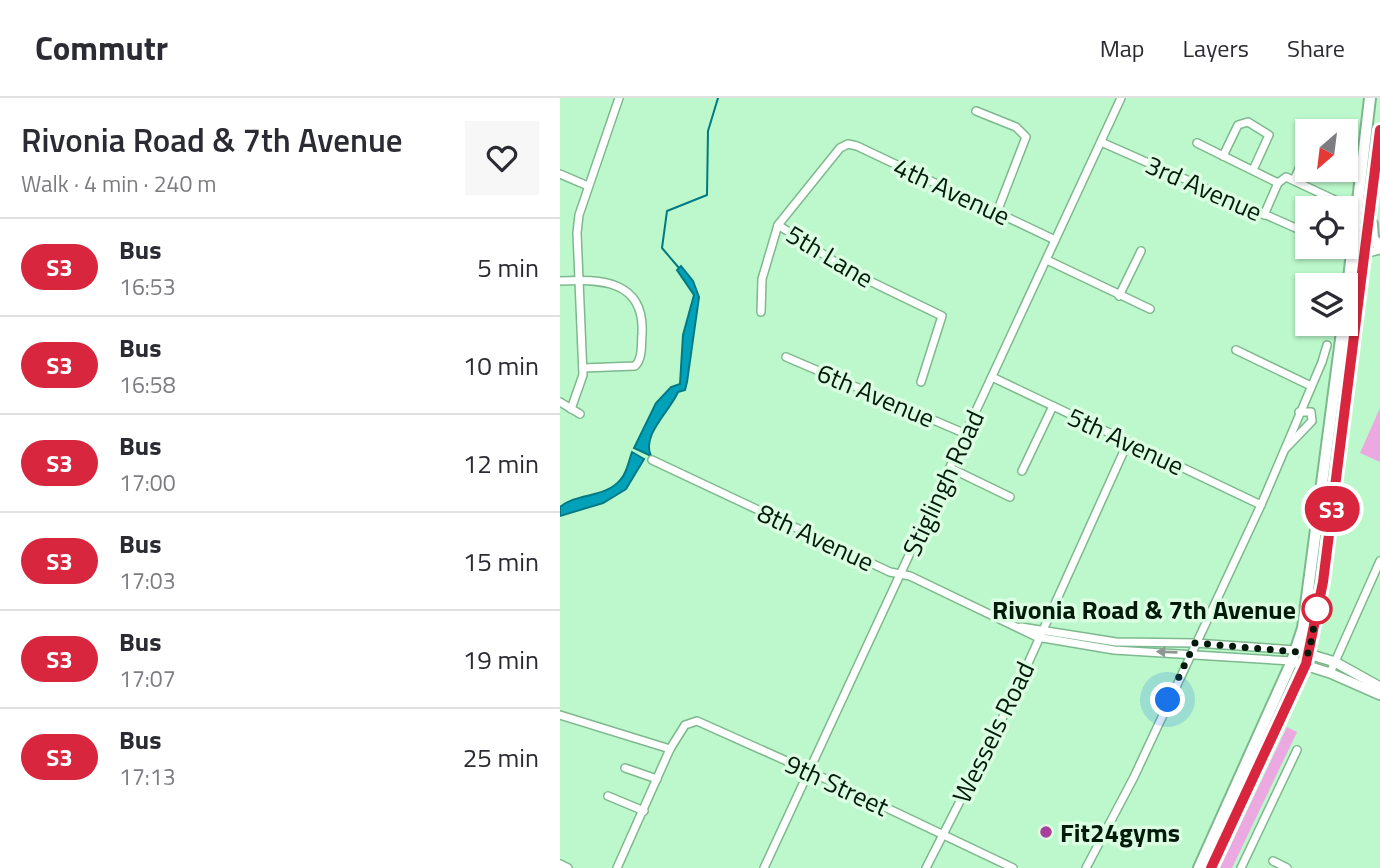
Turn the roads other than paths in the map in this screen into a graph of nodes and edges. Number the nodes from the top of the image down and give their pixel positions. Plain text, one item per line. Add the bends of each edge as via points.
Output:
1 (619, 98) edge
2 (1121, 98) edge
3 (1370, 98) edge
4 (976, 111) dead end
5 (1380, 131) edge
6 (1101, 142) junction
7 (848, 144) joint
8 (1198, 144) dead end
9 (1223, 156) junction
10 (1253, 170) junction
11 (560, 174) edge
12 (1294, 180) joint
13 (1278, 183) junction
14 (1372, 184) junction
15 (588, 186) junction
16 (1327, 196) edge
17 (1358, 196) edge
18 (996, 212) junction
19 (1264, 215) junction
20 (778, 225) junction
21 (1295, 228) edge
22 (1055, 240) junction
23 (1380, 248) edge
24 (1140, 251) dead end
25 (1358, 253) joint
26 (1357, 259) edge
27 (1047, 260) junction
28 (578, 280) junction
29 (560, 281) edge
30 (1119, 296) junction
31 (1150, 309) dead end
32 (761, 312) dead end
33 (1341, 336) edge
34 (1327, 345) dead end
35 (1236, 350) dead end
36 (786, 357) dead end
37 (583, 368) junction
38 (992, 377) junction
39 (920, 382) dead end
40 (1311, 386) junction
41 (560, 402) edge
42 (1054, 406) junction
43 (571, 408) junction
44 (1299, 412) junction
45 (580, 414) dead end
46 (966, 434) junction
47 (1128, 442) junction
48 (1284, 450) junction
49 (652, 460) dead end
50 (950, 468) junction
51 (1022, 471) dead end
52 (1010, 497) dead end
53 (1261, 505) junction
54 (1380, 561) edge
55 (901, 574) junction
56 (1039, 634) junction
57 (1195, 643) junction
58 (1115, 646) junction
59 (1192, 653) junction
60 (1294, 656) junction
61 (1307, 658) junction
62 (1335, 662) junction
63 (1330, 673) junction
64 (1380, 687) edge
65 (1380, 695) edge
66 (560, 715) edge
67 (670, 749) junction
68 (1297, 750) dead end
69 (625, 768) dead end
70 (809, 771) junction
71 (657, 779) junction
72 (608, 796) dead end
73 (644, 811) junction
74 (942, 835) junction
75 (1273, 862) dead end
76 (560, 864) edge
77 (568, 868) edge
78 (617, 868) edge
79 (764, 868) edge
80 (926, 868) edge
81 (1013, 868) edge
82 (1086, 868) edge
83 (1199, 868) edge
84 (1211, 868) edge
85 (1241, 868) edge
86 (1287, 868) edge

1 - 15 street
2 - 6 street, Stiglingh Road
3 - 17 main road
4 - 18 street via 1016,127 1026,136
5 - 14 main road
6 - 19 street, 3rd Avenue
6 - 22 street, Stiglingh Road
7 - 18 street, 4th Avenue
7 - 20 street, 5th Lane
8 - 9 street
9 - 10 street
9 - 10 street via 1238,125 1248,122 1269,135
10 - 13 street
11 - 15 street
12 - 13 street via 1286,177
12 - 16 street
13 - 19 street
14 - 23 main road via 1371,232
14 - 25 main road
15 - 28 street via 577,233
18 - 22 street, 4th Avenue
19 - 21 street, 3rd Avenue
20 - 32 street via 762,279
20 - 39 street, 5th Lane via 851,272 942,316
22 - 27 street, Stiglingh Road
23 - 25 street
24 - 30 street
26 - 61 main road via 1323,582
27 - 30 street
27 - 38 street, Stiglingh Road
28 - 29 street
28 - 37 street
28 - 37 street via 614,284 638,305 643,316 640,357 635,366
30 - 31 street
33 - 60 main road via 1307,606
34 - 40 street
35 - 40 street
36 - 46 street, 6th Avenue
37 - 43 street
38 - 42 street, 5th Avenue
38 - 46 street, Stiglingh Road
40 - 44 street
41 - 43 street
42 - 47 street, 5th Avenue
42 - 51 street
43 - 45 street
44 - 48 street
44 - 48 street via 1311,412 1312,421
46 - 50 street, Stiglingh Road
47 - 53 street, 5th Avenue
47 - 56 street, Wessels Road
48 - 53 street
49 - 55 street, 8th Avenue
50 - 52 street
50 - 55 street, Stiglingh Road
53 - 57 street
54 - 62 street
55 - 56 street, 8th Avenue
55 - 70 street, Stiglingh Road
56 - 58 street, 8th Avenue
56 - 74 street, Wessels Road via 1011,701
57 - 58 street
57 - 59 street
57 - 60 street
59 -> 58 street
59 - 60 street
59 - 82 street
60 - 61 street
60 - 83 main road
61 - 62 street
61 - 63 street
61 - 84 main road
62 - 63 street
62 - 64 street
63 - 65 street
66 - 67 street
67 - 70 street, 9th Street via 685,725 697,721
67 - 71 street, 9th Street
68 - 85 street
69 - 71 street
70 - 74 street, 9th Street
70 - 79 street, Stiglingh Road
71 - 73 street, 9th Street
72 - 73 street
73 - 78 street, 9th Street
74 - 80 street, Wessels Road
74 - 81 street, 9th Street
75 - 86 street
76 - 77 street

